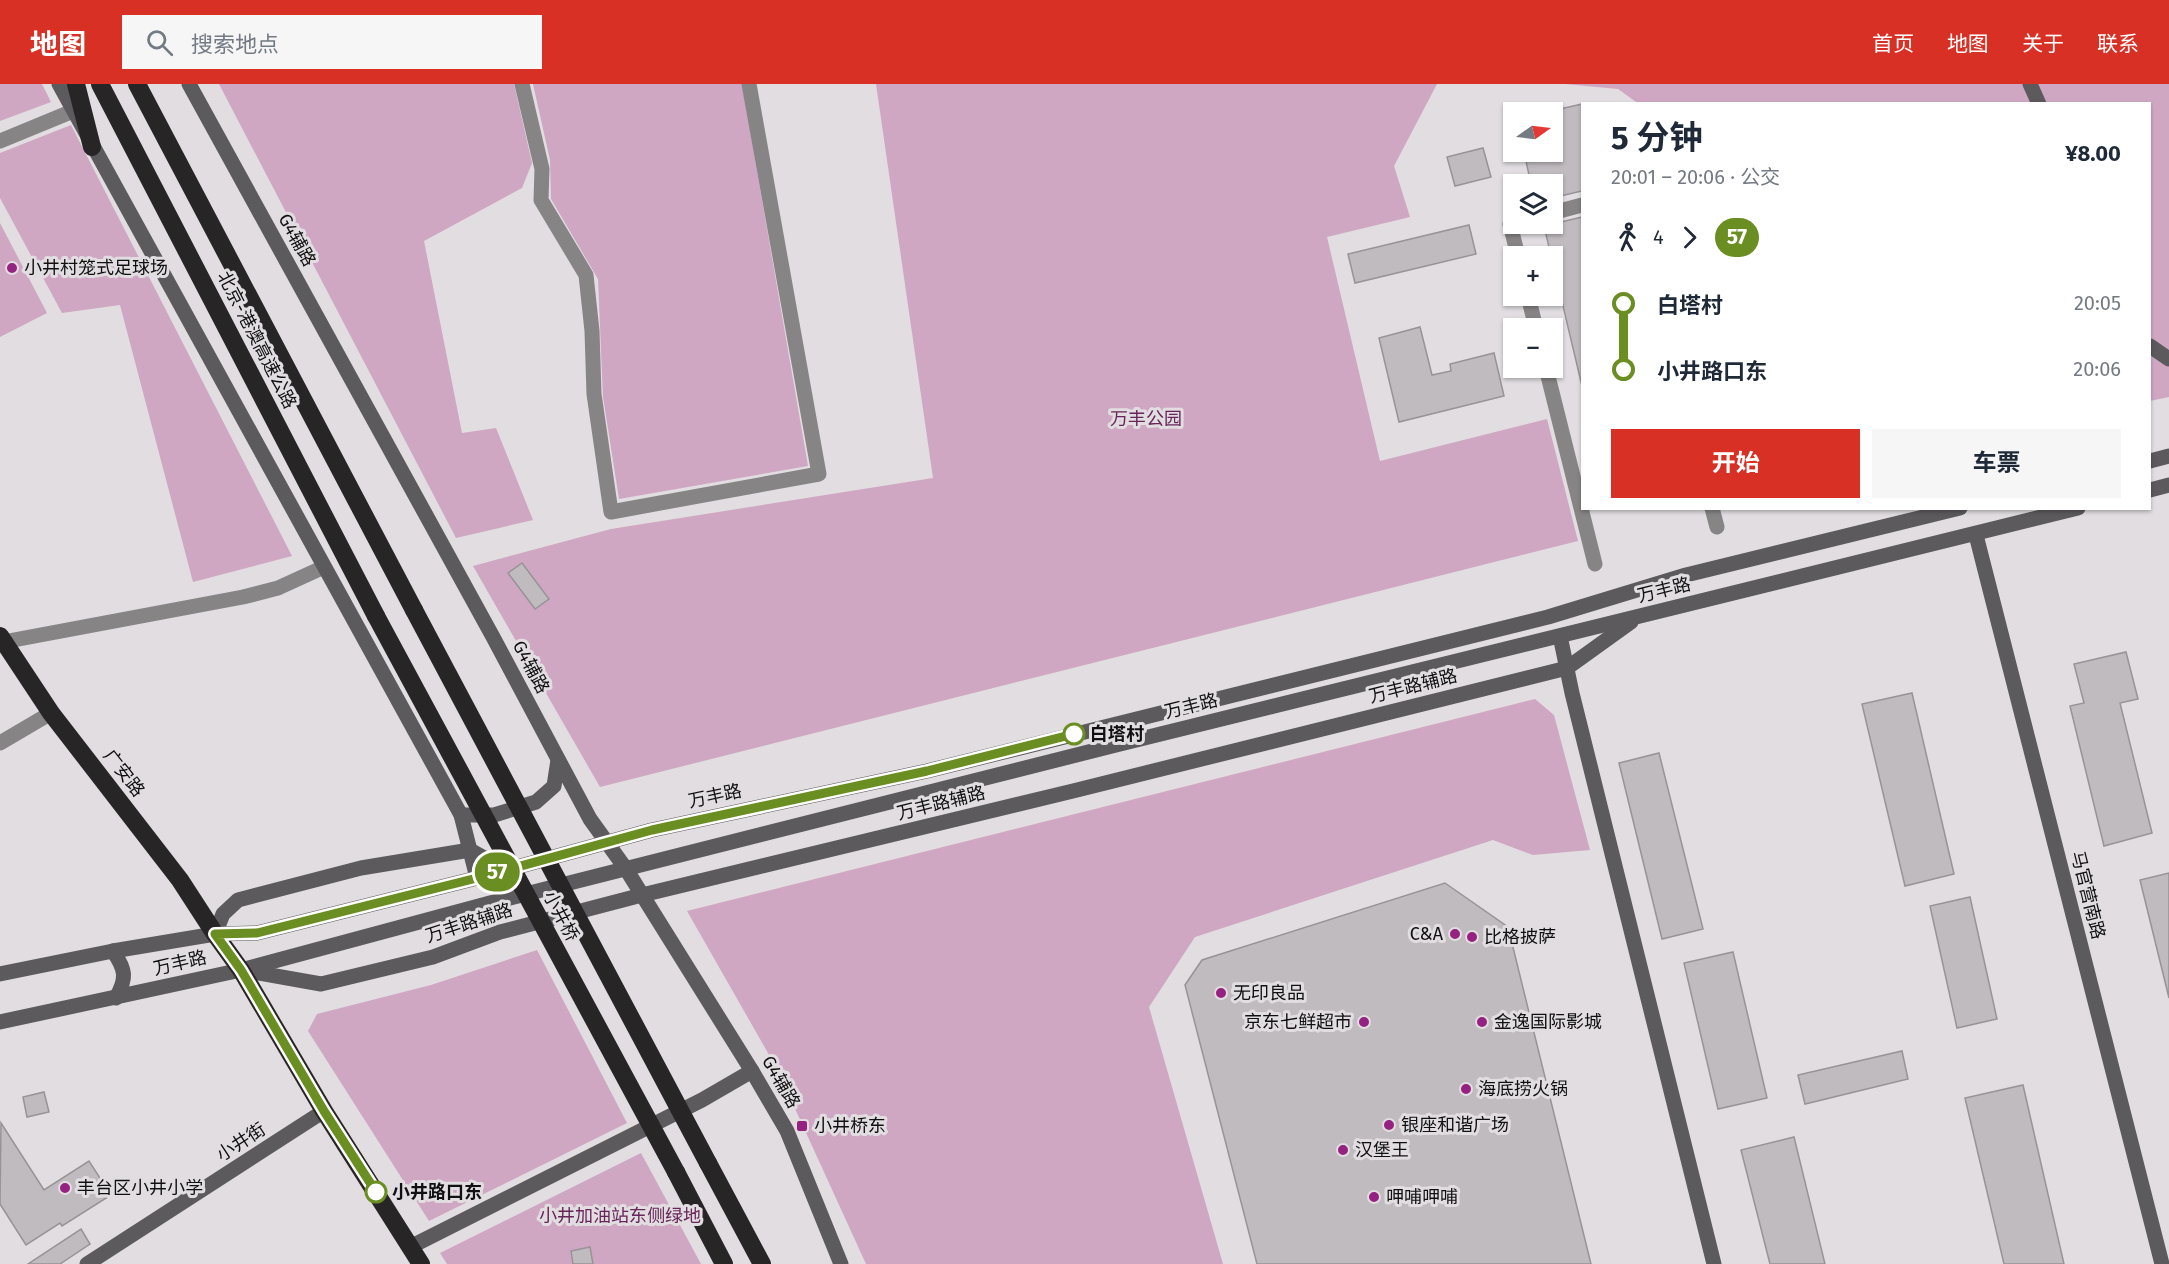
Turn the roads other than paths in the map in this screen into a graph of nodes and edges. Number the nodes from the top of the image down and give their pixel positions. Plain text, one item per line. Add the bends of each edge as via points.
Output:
1 (58, 84) edge
2 (76, 84) edge
3 (100, 84) edge
4 (137, 84) edge
5 (189, 84) edge
6 (522, 84) edge
7 (749, 84) edge
8 (2030, 84) edge
9 (2038, 102) edge
10 (73, 111) junction
11 (0, 141) edge
12 (93, 147) junction
13 (1581, 205) edge
14 (1563, 210) edge
15 (2151, 347) edge
16 (2169, 359) edge
17 (1548, 378) edge
18 (2169, 456) edge
19 (2151, 461) edge
20 (2169, 485) edge
21 (2151, 490) edge
22 (1581, 508) edge
23 (1582, 510) edge
24 (1713, 510) edge
25 (1952, 510) edge
26 (2070, 510) edge
27 (1717, 527) dead end
28 (1976, 535) junction
29 (1595, 564) dead end
30 (324, 567) junction
31 (414, 610) joint
32 (376, 616) joint
33 (1638, 616) junction
34 (1560, 636) junction
35 (2, 639) edge
36 (1567, 668) junction
37 (51, 713) junction
38 (0, 743) edge
39 (558, 760) junction
40 (461, 815) junction
41 (606, 842) junction
42 (470, 849) junction
43 (626, 869) junction
44 (506, 870) junction
45 (477, 878) junction
46 (642, 895) junction
47 (215, 934) junction
48 (113, 951) junction
49 (241, 970) junction
50 (0, 974) edge
51 (116, 998) junction
52 (0, 1022) edge
53 (752, 1071) junction
54 (324, 1111) junction
55 (410, 1247) junction
56 (87, 1264) edge
57 (421, 1264) edge
58 (724, 1264) edge
59 (762, 1264) edge
60 (841, 1264) edge
61 (1714, 1264) edge
62 (2162, 1264) edge

1 - 10 street
2 - 12 highway
3 - 32 highway, 北京-港澳高速公路
4 - 31 highway, 北京-港澳高速公路
5 - 39 street, G4辅路
6 - 7 street via 542,169 541,200 586,275 594,394 611,512 819,474
8 - 9 street
10 - 11 street
10 - 12 street
12 - 30 street
13 - 14 street
15 - 16 street
17 - 22 street
18 - 19 street
20 - 21 street
23 - 29 street
24 - 27 street
25 - 41 street, 万丰路 via 1686,575 1548,617 927,771
26 - 28 street, 万丰路
28 - 33 street, 万丰路
28 - 62 street, 马官营南路
30 - 35 street via 278,588 243,597
30 - 40 street
31 - 59 highway, 小井桥, bridge
32 - 58 highway, 小井桥, bridge
33 - 34 street, 万丰路
33 - 36 street, 万丰路辅路
34 - 36 street
34 - 43 street, 万丰路
35 - 37 highway, 广安路
36 - 46 street, 万丰路辅路
36 - 61 street
37 - 38 street
37 - 47 highway, 广安路 via 180,880
39 - 40 street via 554,786 536,802 494,815
39 - 41 street, G4辅路
40 - 42 street
41 - 43 street, G4辅路
41 - 44 street, 万丰路
42 - 44 street
42 - 45 street
42 - 47 street via 361,868 238,900 223,914
43 - 46 street, G4辅路
43 - 49 street, 万丰路
44 - 45 street, 万丰路
45 - 47 street, 万丰路 via 257,933
46 - 49 street, 万丰路辅路 via 500,932 433,957 321,984
46 - 53 street, G4辅路
47 - 48 street, 万丰路
47 - 49 highway, 广安路
48 - 50 street, 万丰路
48 - 51 street via 123,966 123,984
49 - 51 street, 万丰路
49 - 54 highway
51 - 52 street, 万丰路
53 - 55 street
53 - 60 street, G4辅路 via 787,1131
54 - 55 highway
54 - 56 street, 小井街
55 - 57 highway

